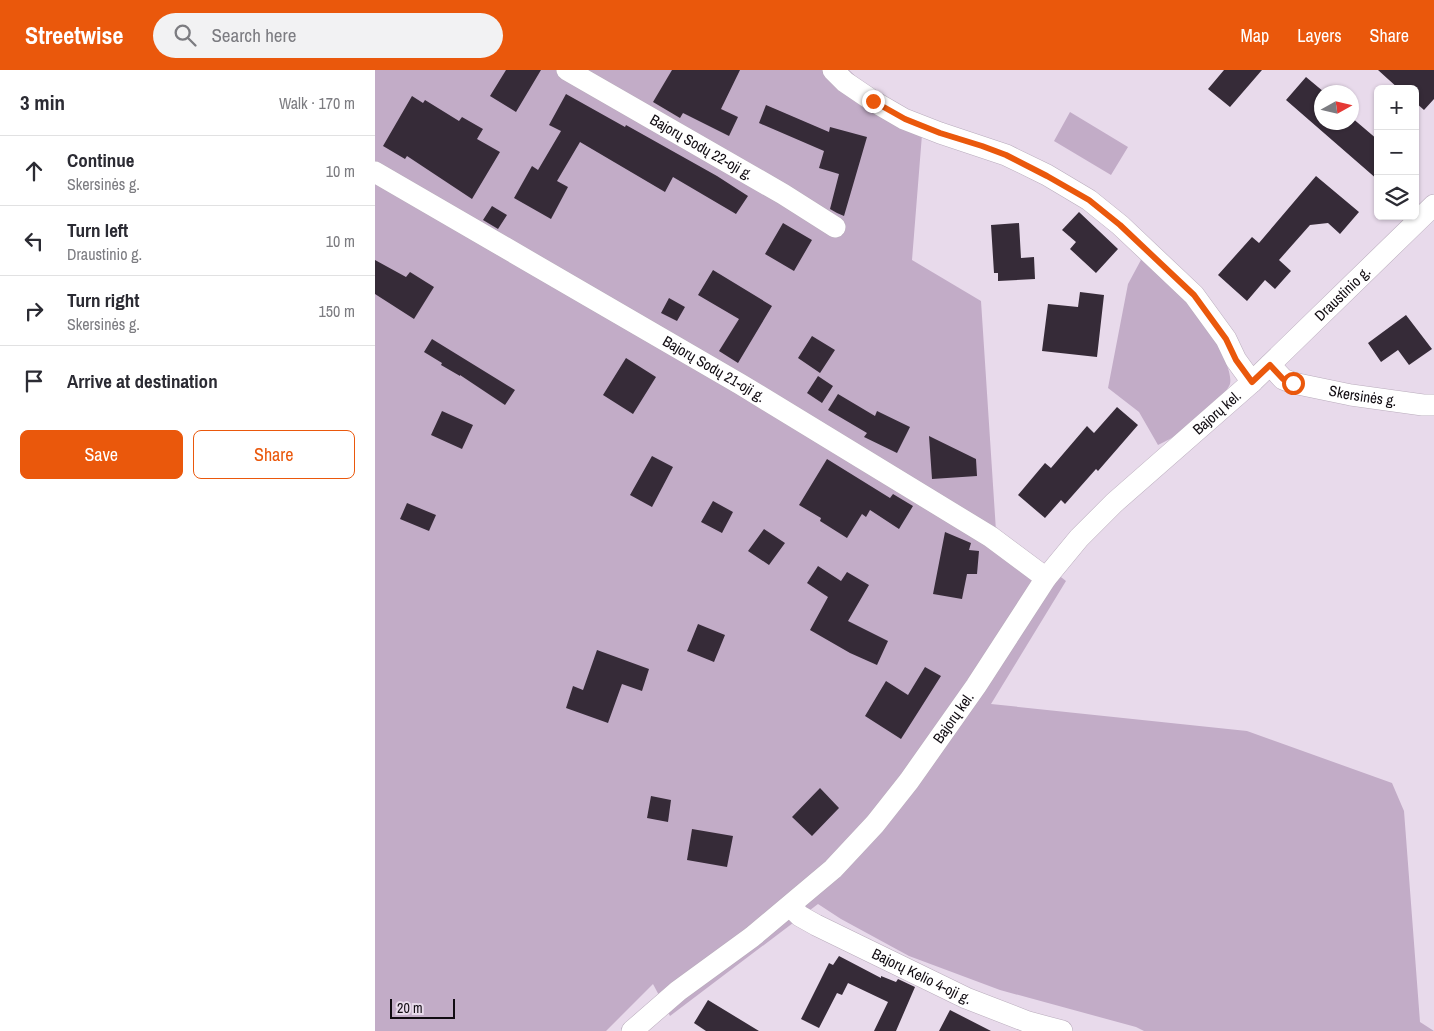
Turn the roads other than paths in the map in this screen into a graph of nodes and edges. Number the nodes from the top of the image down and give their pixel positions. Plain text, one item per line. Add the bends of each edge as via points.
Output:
1 (567, 70) edge
2 (833, 70) edge
3 (375, 172) edge
4 (1434, 205) edge
5 (835, 227) dead end
6 (1270, 365) junction
7 (1252, 382) junction
8 (1434, 405) edge
9 (1046, 578) junction
10 (789, 906) junction
11 (632, 1031) edge
12 (1062, 1031) edge

1 - 5 street, Bajorų Sodų 22-oji g.
2 - 7 street via 845,82 905,119 1006,155 1089,200 1194,295
3 - 9 street, Bajorų Sodų 21-oji g. via 748,389 991,537
4 - 6 street, Draustinio g.
6 - 7 street, Draustinio g.
6 - 8 street, Skersinės g. via 1283,379 1293,383 1351,395
7 - 9 street, Bajorų kel. via 1114,503
9 - 10 street, Bajorų kel. via 909,781 833,869
10 - 11 street, Bajorų kel. via 678,991
10 - 12 street, Bajorų Kelio 4-oji g. via 816,925 967,998 1028,1022

